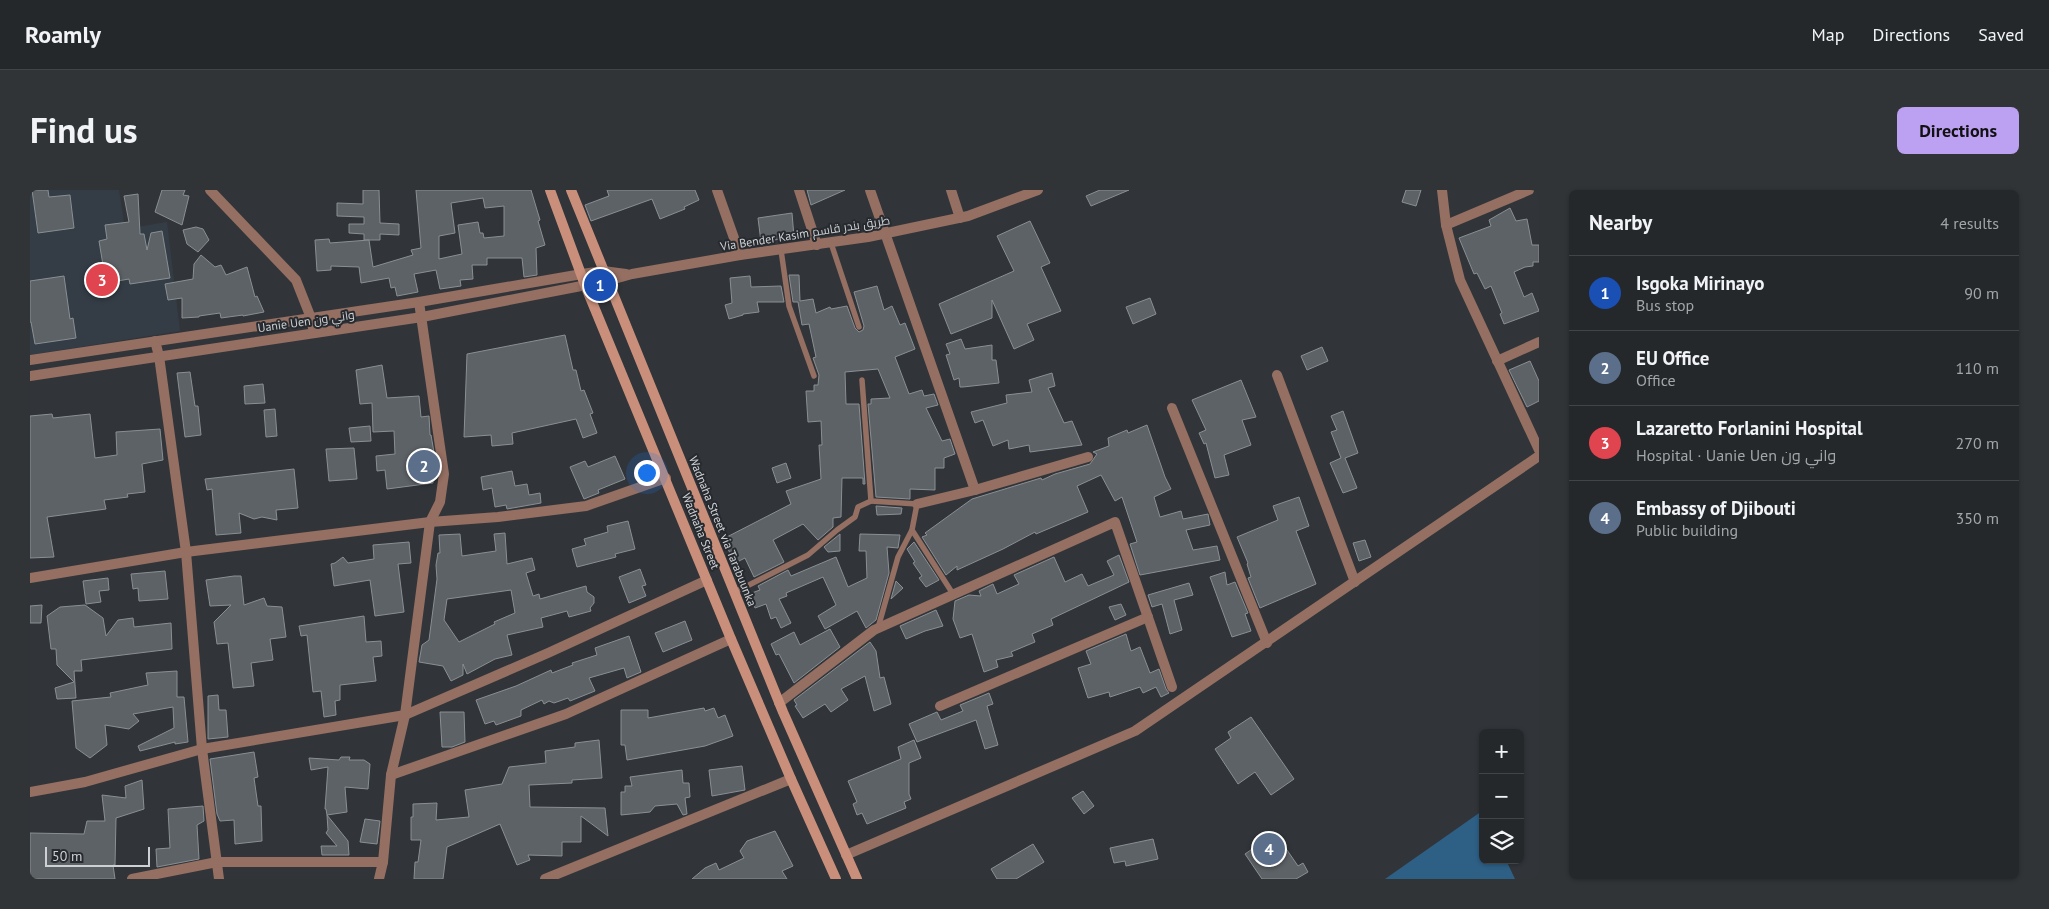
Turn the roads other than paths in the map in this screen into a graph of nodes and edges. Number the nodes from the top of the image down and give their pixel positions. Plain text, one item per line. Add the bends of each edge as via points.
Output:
1 (210, 190) edge
2 (550, 190) edge
3 (571, 190) edge
4 (717, 190) edge
5 (799, 190) edge
6 (870, 190) edge
7 (951, 190) edge
8 (1038, 190) edge
9 (1442, 190) edge
10 (1529, 190) edge
11 (1026, 192) edge
12 (960, 218) junction
13 (1446, 225) junction
14 (884, 234) junction
15 (831, 243) junction
16 (817, 245) junction
17 (781, 250) junction
18 (740, 255) junction
19 (582, 274) junction
20 (605, 276) junction
21 (585, 285) junction
22 (419, 302) junction
23 (422, 317) junction
24 (310, 318) junction
25 (859, 327) dead end
26 (314, 333) junction
27 (155, 341) junction
28 (1539, 342) edge
29 (159, 356) junction
30 (30, 360) edge
31 (1497, 361) junction
32 (1277, 375) dead end
33 (30, 376) edge
34 (814, 376) dead end
35 (862, 380) dead end
36 (1172, 408) dead end
37 (1539, 450) edge
38 (1539, 456) edge
39 (1088, 457) dead end
40 (666, 478) junction
41 (975, 490) junction
42 (871, 502) junction
43 (917, 504) junction
44 (430, 522) junction
45 (912, 530) junction
46 (186, 552) junction
47 (30, 578) edge
48 (707, 580) junction
49 (1355, 582) junction
50 (735, 592) junction
51 (953, 594) junction
52 (1148, 617) junction
53 (878, 628) junction
54 (731, 639) junction
55 (1267, 643) junction
56 (1172, 687) dead end
57 (780, 703) junction
58 (940, 706) dead end
59 (405, 715) junction
60 (202, 749) junction
61 (391, 775) junction
62 (791, 779) junction
63 (30, 792) edge
64 (846, 855) junction
65 (217, 862) junction
66 (383, 862) junction
67 (132, 879) edge
68 (219, 879) edge
69 (379, 879) edge
70 (545, 879) edge
71 (836, 879) edge
72 (857, 879) edge

1 - 24 street via 296,280
2 - 19 main road, Wadnaha Street
3 - 20 main road, Wadnaha Street via Tarabuunka
4 - 18 street
5 - 16 street
6 - 14 street
7 - 12 street
8 - 11 street, Via Bender Kasim طريق بندر قاسم
9 - 13 street
10 - 13 street
11 - 12 street, Via Bender Kasim طريق بندر قاسم
12 - 14 street, Via Bender Kasim طريق بندر قاسم
13 - 31 street via 1460,280
14 - 15 street, Via Bender Kasim طريق بندر قاسم
14 - 41 street
15 - 16 street, Via Bender Kasim طريق بندر قاسم
15 - 25 lane
16 - 17 street, Via Bender Kasim طريق بندر قاسم
17 - 18 street, Via Bender Kasim طريق بندر قاسم
17 - 34 lane via 789,306
18 - 20 street, Via Bender Kasim طريق بندر قاسم
19 - 20 street, Via Bender Kasim طريق بندر قاسم
19 - 21 main road, Wadnaha Street
19 - 22 street, Uanie Uen واني ون
20 - 21 street, Via Bender Kasim طريق بندر قاسم
20 - 50 main road, Wadnaha Street via Tarabuunka
21 - 23 street, Uanie Uen واني ون
21 - 40 main road, Wadnaha Street
22 - 23 street
22 - 24 street, Uanie Uen واني ون
23 - 26 street, Uanie Uen واني ون
23 - 44 street via 444,474 440,502
24 - 26 street
24 - 27 street, Uanie Uen واني ون
26 - 29 street, Uanie Uen واني ون
27 - 29 street
27 - 30 street, Uanie Uen واني ون
28 - 31 street
29 - 33 street, Uanie Uen واني ون
29 - 46 street
31 - 37 street
32 - 49 street
35 - 42 lane
36 - 55 street
38 - 49 street
39 - 41 street
40 - 44 street via 586,506
40 - 48 main road, Wadnaha Street
41 - 43 street
42 - 43 lane
42 - 50 lane via 858,507 855,517 808,555
43 - 45 lane
44 - 46 street
44 - 59 street
45 - 51 lane
45 - 53 lane via 898,557
46 - 47 street
46 - 60 street
48 - 54 main road, Wadnaha Street
48 - 59 street
49 - 55 street
50 - 57 main road, Wadnaha Street via Tarabuunka
51 - 52 street via 1115,522
51 - 53 street
52 - 56 street
52 - 58 street
53 - 57 street
54 - 61 street via 566,714
54 - 62 main road, Wadnaha Street
55 - 64 street via 1135,731
57 - 64 main road, Wadnaha Street via Tarabuunka
59 - 60 street
59 - 61 street
60 - 63 street via 85,782
60 - 65 street
61 - 66 street
62 - 70 street
62 - 71 main road, Wadnaha Street
64 - 72 main road, Wadnaha Street via Tarabuunka
65 - 66 street
65 - 67 street
65 - 68 street
66 - 69 street

